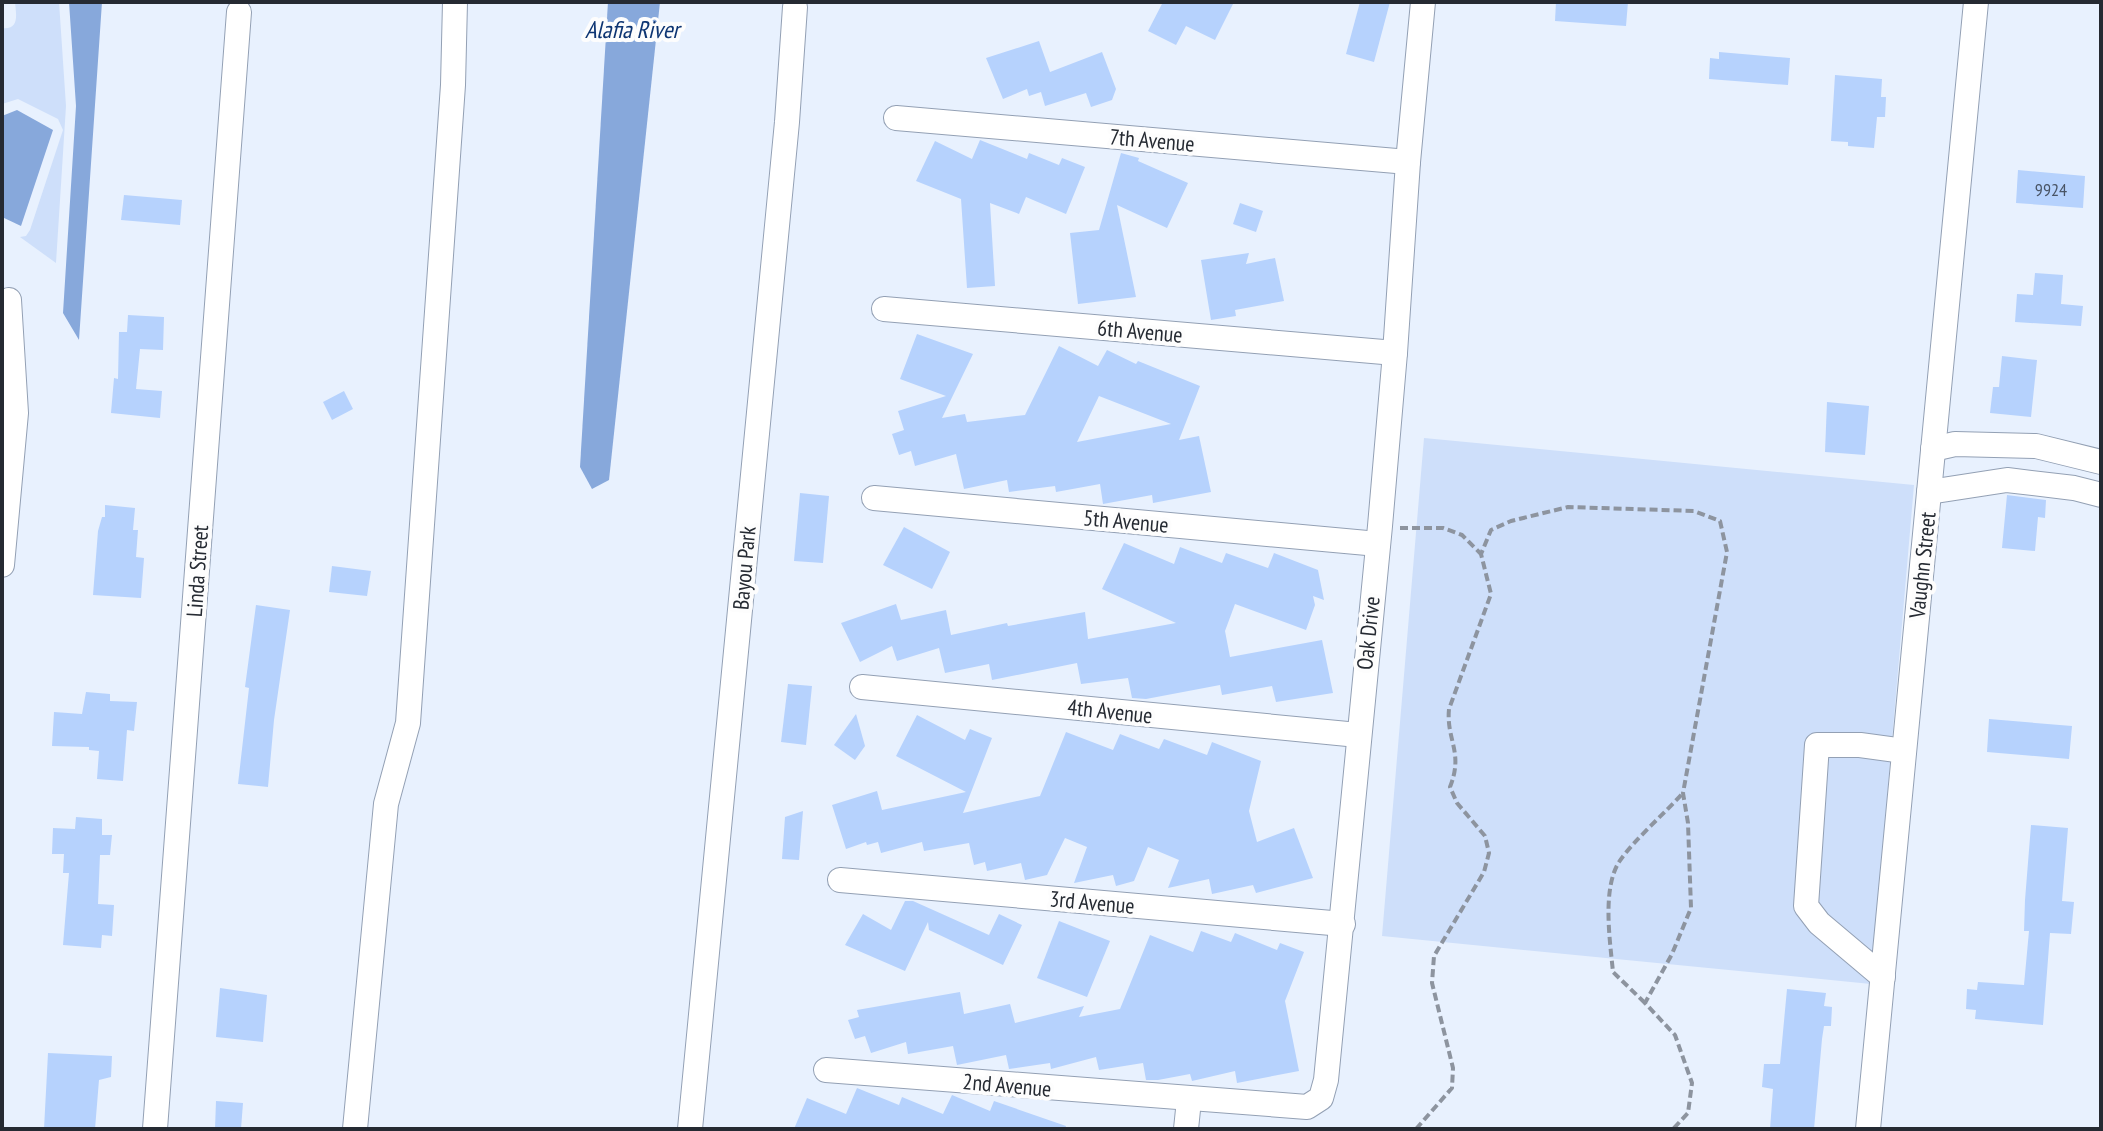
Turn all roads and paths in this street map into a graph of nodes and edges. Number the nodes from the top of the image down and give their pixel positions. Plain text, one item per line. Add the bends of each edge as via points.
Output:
1 (455, 2) edge
2 (1423, 2) edge
3 (1976, 2) edge
4 (795, 7) dead end
5 (239, 12) dead end
6 (896, 118) dead end
7 (1408, 162) junction
8 (9, 300) dead end
9 (884, 309) dead end
10 (1395, 353) junction
11 (1933, 449) junction
12 (2101, 462) edge
13 (1929, 492) junction
14 (2101, 495) edge
15 (874, 498) dead end
16 (1379, 535) junction
17 (1481, 554) junction
18 (2, 565) edge
19 (862, 687) dead end
20 (1358, 735) junction
21 (1904, 751) junction
22 (1683, 793) junction
23 (840, 880) dead end
24 (1343, 924) junction
25 (1883, 977) junction
26 (1645, 1003) junction
27 (826, 1070) dead end
28 (1189, 1100) junction
29 (155, 1129) edge
30 (355, 1129) edge
31 (690, 1129) edge
32 (1186, 1129) edge
33 (1416, 1129) edge
34 (1673, 1129) edge
35 (1868, 1129) edge

1 - 30 street via 409,710 386,804
2 - 7 street, Oak Drive
3 - 11 street, Vaughn Street
4 - 31 street, Bayou Park
5 - 29 street, Linda Street
6 - 7 street, 7th Avenue
7 - 10 street, Oak Drive
8 - 18 street via 16,413
9 - 10 street, 6th Avenue
10 - 16 street, Oak Drive
11 - 12 street via 1955,444 2036,446
11 - 13 street, Vaughn Street
13 - 14 street via 2007,480
13 - 21 street, Vaughn Street
15 - 16 street, 5th Avenue
16 - 17 path via 1443,528 1462,535
16 - 20 street, Oak Drive
17 - 22 path via 1491,530 1568,507 1694,511 1720,521 1727,552
17 - 33 path via 1491,594 1448,721 1457,756 1450,787 1485,836 1489,853 1484,872 1434,956 1432,983 1453,1068 1452,1088
19 - 20 street, 4th Avenue
20 - 24 street, Oak Drive
21 - 25 street, Vaughn Street
21 - 25 street via 1817,745 1806,906
22 - 26 path via 1691,908
22 - 26 path via 1619,862 1611,882 1613,972
23 - 24 street, 3rd Avenue
24 - 28 street, Oak Drive via 1321,1098 1307,1107
25 - 35 street, Vaughn Street
26 - 34 path via 1675,1035 1692,1083 1688,1113
27 - 28 street, 2nd Avenue
28 - 32 street

